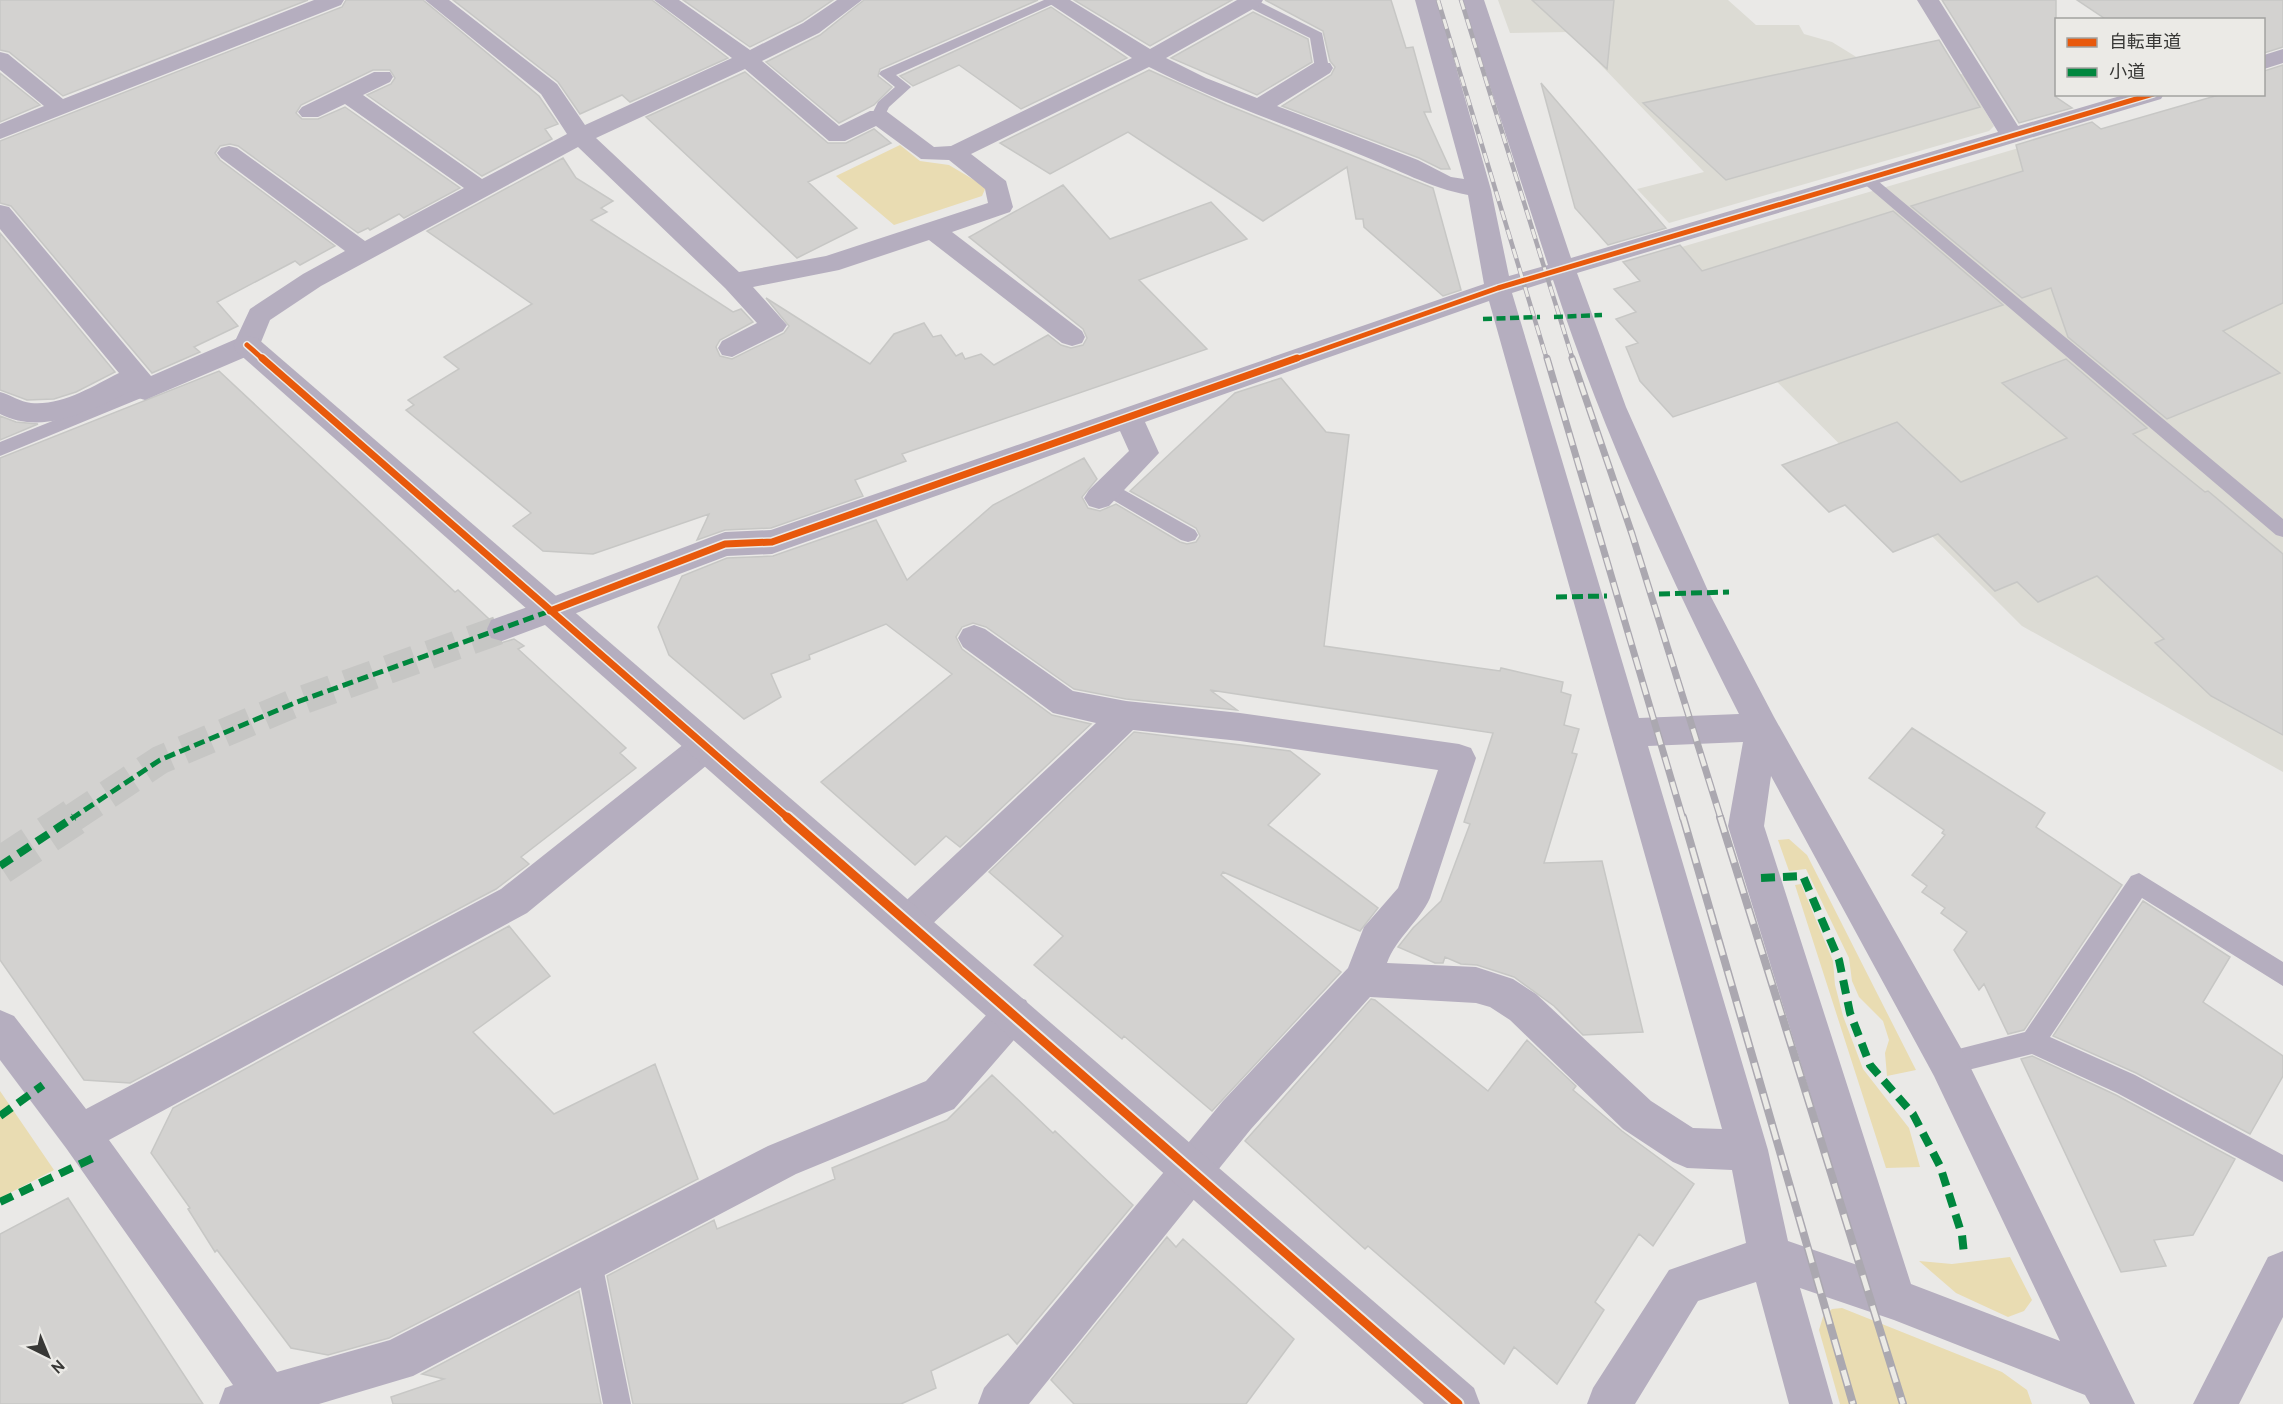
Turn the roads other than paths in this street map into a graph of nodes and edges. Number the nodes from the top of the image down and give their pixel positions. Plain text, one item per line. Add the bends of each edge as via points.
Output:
1 (333, 0) edge
2 (436, 0) edge
3 (664, 0) edge
4 (851, 0) edge
5 (1055, 0) edge
6 (1426, 0) edge
7 (1473, 0) edge
8 (1928, 0) edge
9 (1251, 1) edge
10 (2283, 56) edge
11 (1148, 58) junction
12 (0, 59) edge
13 (747, 60) junction
14 (2265, 62) edge
15 (1322, 68) joint
16 (382, 77) dead end
17 (1476, 87) junction
18 (346, 94) junction
19 (2146, 96) edge
20 (60, 108) junction
21 (1257, 108) junction
22 (310, 112) dead end
23 (878, 116) junction
24 (0, 132) edge
25 (580, 136) junction
26 (2012, 136) junction
27 (229, 153) dead end
28 (955, 153) junction
29 (1867, 179) junction
30 (479, 188) junction
31 (1479, 190) junction
32 (0, 213) edge
33 (934, 231) junction
34 (363, 252) junction
35 (1561, 269) junction
36 (734, 282) junction
37 (1498, 288) junction
38 (1072, 337) dead end
39 (248, 345) junction
40 (732, 348) dead end
41 (141, 383) junction
42 (0, 402) edge
43 (1128, 417) junction
44 (0, 449) edge
45 (1103, 493) joint
46 (2283, 530) edge
47 (1188, 535) dead end
48 (550, 611) junction
49 (502, 629) tunnel mouth
50 (974, 638) dead end
51 (1126, 715) junction
52 (1762, 727) junction
53 (1629, 733) junction
54 (706, 746) junction
55 (909, 922) junction
56 (2283, 975) edge
57 (1362, 979) junction
58 (1013, 1013) junction
59 (0, 1029) edge
60 (2033, 1042) junction
61 (1948, 1063) junction
62 (80, 1134) junction
63 (1748, 1150) junction
64 (2283, 1169) edge
65 (1191, 1173) junction
66 (1770, 1256) junction
67 (589, 1262) junction
68 (2283, 1272) edge
69 (1894, 1299) junction
70 (2107, 1392) edge
71 (260, 1402) edge
72 (617, 1404) edge
73 (1000, 1404) edge
74 (1458, 1404) edge
75 (1609, 1404) edge
76 (1811, 1404) edge
77 (2215, 1404) edge

1 - 20 street
2 - 25 street via 549,89
3 - 13 street
4 - 13 street via 811,28
5 - 11 street
5 - 23 lane via 886,74 904,87 883,105
6 - 17 street
7 - 17 street
8 - 26 street
9 - 11 street
9 - 15 lane via 1317,36
10 - 14 street
11 - 21 street
11 - 28 street
12 - 20 street
13 - 23 street via 837,136
13 - 25 street
15 - 21 street
16 - 18 street
17 - 31 street
17 - 35 street
18 - 22 street
18 - 30 street
19 - 26 street
20 - 24 street
21 - 31 street via 1409,165 1444,183
23 - 28 street via 929,154
25 - 30 street
25 - 36 street
26 - 29 street
27 - 34 street
28 - 33 street via 997,186 1001,207
29 - 35 street
29 - 46 lane
30 - 34 street
31 - 37 street
32 - 41 street
33 - 36 street via 830,264
33 - 38 street
34 - 39 street via 312,279 260,315
35 - 37 street
35 - 52 street via 1612,407 1693,593
36 - 40 street via 774,325
37 - 43 street
37 - 53 street
39 - 41 street
39 - 48 street
41 - 42 street via 56,412 27,413
41 - 44 lane
43 - 45 street via 1145,453
43 - 48 street via 772,542 725,544
45 - 47 lane
48 - 49 street
48 - 54 street
50 - 51 street via 1065,702
51 - 55 street
51 - 57 street via 1459,758 1412,898 1377,939
52 - 53 street
52 - 61 street
52 - 69 street via 1746,826
53 - 63 street
54 - 55 street
54 - 62 street via 514,901
55 - 58 street
56 - 60 lane via 2139,884
57 - 63 street via 1476,985 1500,992 1523,1007 1637,1114 1687,1148
57 - 65 street via 1237,1115
58 - 65 street
58 - 67 street via 940,1095 782,1160
59 - 62 street
60 - 61 lane
60 - 64 lane via 2126,1084
61 - 70 street
62 - 71 street
63 - 66 street
65 - 73 street
65 - 74 street
66 - 69 street
66 - 75 street via 1684,1285
66 - 76 street
67 - 71 street via 397,1360
67 - 72 lane
68 - 77 street
69 - 70 street

